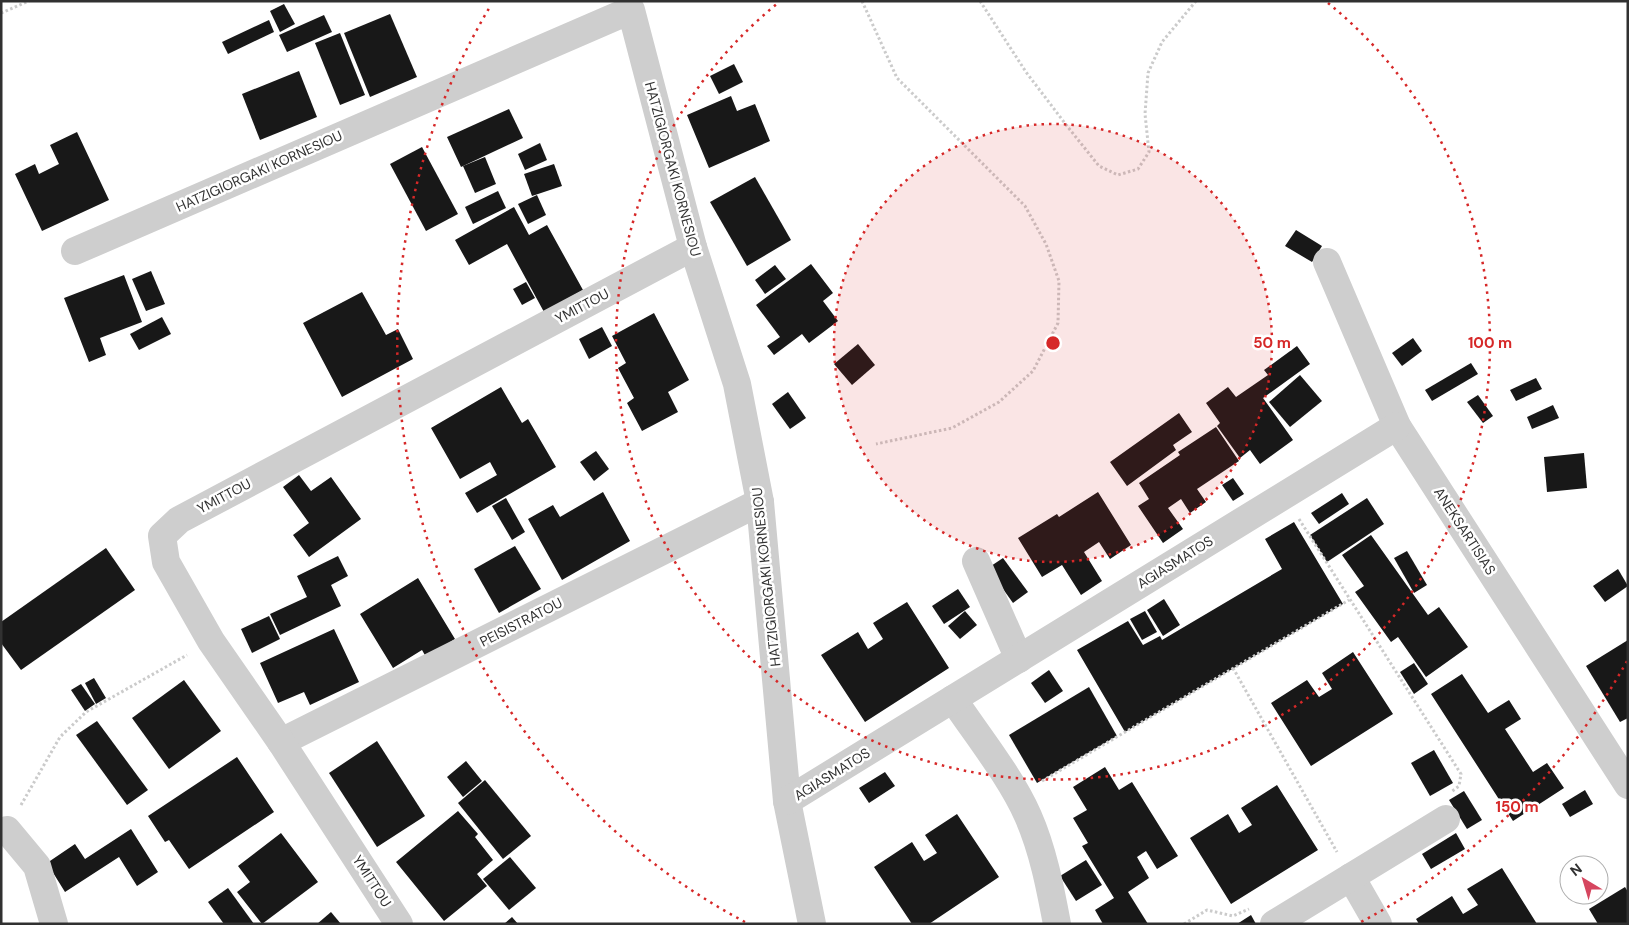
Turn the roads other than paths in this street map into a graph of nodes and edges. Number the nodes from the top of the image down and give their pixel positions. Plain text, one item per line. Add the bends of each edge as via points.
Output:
1 (693, 247) junction
2 (75, 251) dead end
3 (1327, 262) dead end
4 (1397, 426) junction
5 (760, 502) junction
6 (976, 561) dead end
7 (1018, 659) junction
8 (953, 699) junction
9 (281, 742) junction
10 (1619, 750) edge
11 (1628, 785) edge
12 (788, 801) junction
13 (1446, 819) road end
14 (7, 830) road end
15 (1351, 877) junction
16 (1265, 915) edge
17 (54, 924) edge
18 (400, 924) edge
19 (812, 924) edge
20 (1057, 924) edge
21 (1378, 924) edge

1 - 2 street, HATZIGIORGAKI KORNESIOU via 631,10
1 - 5 street, HATZIGIORGAKI KORNESIOU via 738,384
1 - 9 street, YMITTOU via 179,520 162,536 166,562 211,641
3 - 4 street, ANEKSARTISIAS
4 - 7 street, AGIASMATOS
4 - 10 street, ANEKSARTISIAS
5 - 9 street, PEISISTRATOU
5 - 12 street, HATZIGIORGAKI KORNESIOU
6 - 7 street
7 - 8 street, AGIASMATOS
8 - 12 street, AGIASMATOS
8 - 20 street via 1018,796 1039,845
9 - 18 street, YMITTOU
10 - 11 street, ANEKSARTISIAS
12 - 19 street, HATZIGIORGAKI KORNESIOU
13 - 15 street
14 - 17 street via 37,866
15 - 16 street
15 - 21 street

